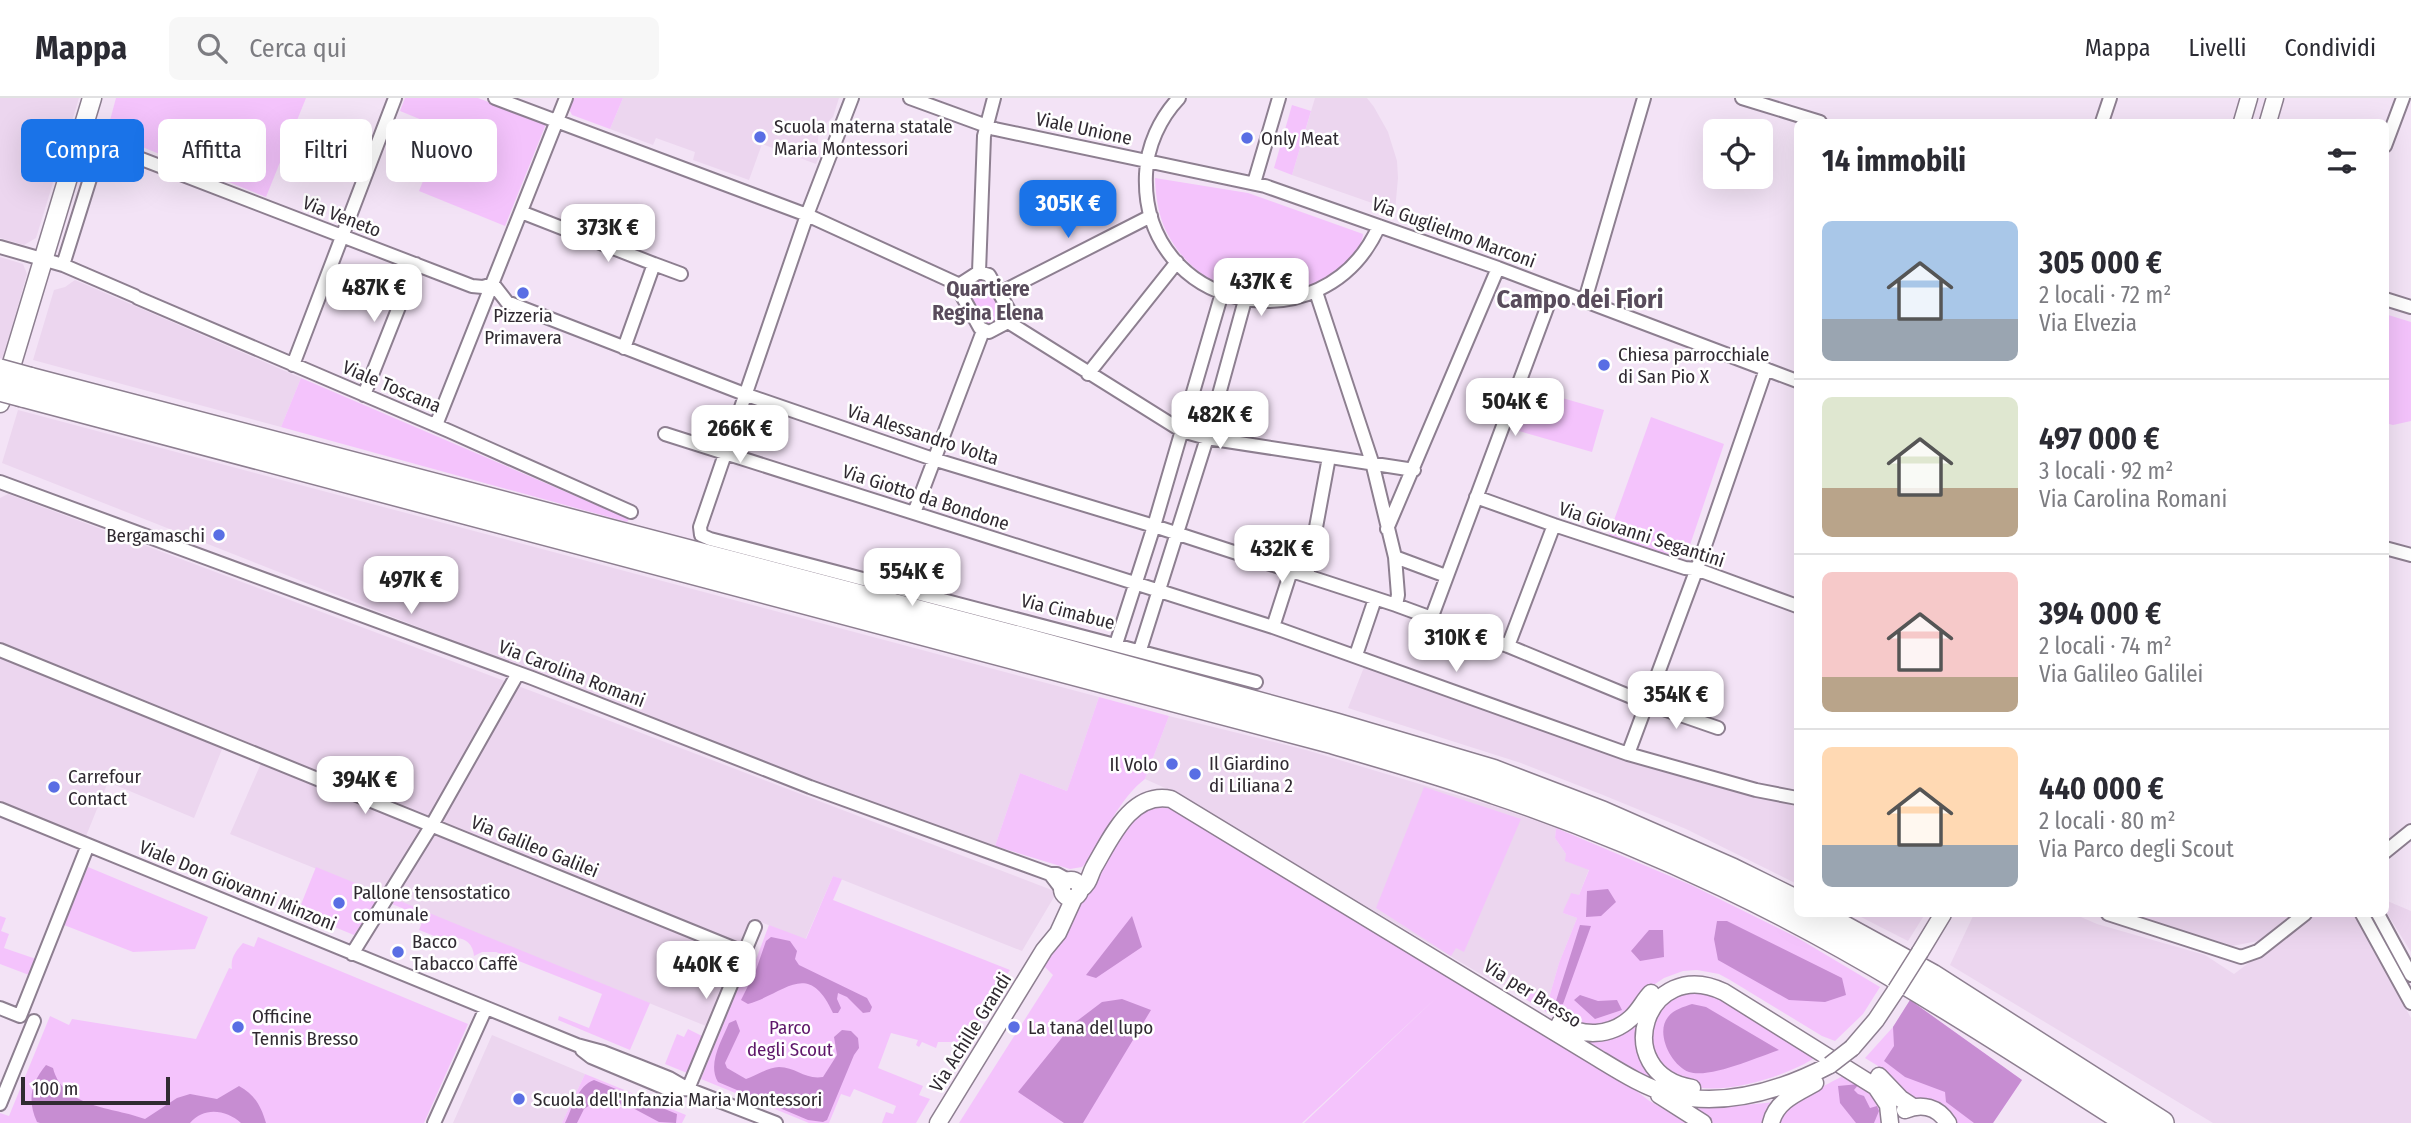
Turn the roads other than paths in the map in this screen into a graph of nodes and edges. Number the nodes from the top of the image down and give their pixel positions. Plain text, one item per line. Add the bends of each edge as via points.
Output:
1 (92, 98) edge
2 (396, 98) edge
3 (495, 98) edge
4 (566, 98) edge
5 (852, 98) edge
6 (910, 98) edge
7 (994, 98) edge
8 (1179, 98) edge
9 (1279, 98) edge
10 (1644, 98) edge
11 (1742, 98) edge
12 (2110, 98) edge
13 (2249, 98) edge
14 (2275, 98) edge
15 (2403, 98) edge
16 (1810, 119) edge
17 (2103, 119) edge
18 (2243, 119) edge
19 (2269, 119) edge
20 (557, 121) junction
21 (985, 126) junction
22 (2389, 135) edge
23 (1147, 162) junction
24 (1254, 183) junction
25 (521, 212) junction
26 (807, 215) junction
27 (1151, 216) junction
28 (1379, 226) junction
29 (342, 237) junction
30 (0, 247) edge
31 (44, 259) junction
32 (1177, 262) junction
33 (416, 264) junction
34 (654, 264) junction
35 (63, 265) junction
36 (1498, 268) junction
37 (979, 272) junction
38 (681, 274) dead end
39 (493, 284) junction
40 (960, 285) junction
41 (1553, 289) junction
42 (1315, 292) junction
43 (1000, 293) junction
44 (1222, 293) junction
45 (1245, 300) junction
46 (1585, 300) junction
47 (2389, 300) edge
48 (2411, 307) edge
49 (1008, 322) junction
50 (983, 331) junction
51 (624, 348) junction
52 (7, 363) edge
53 (293, 365) junction
54 (1766, 369) junction
55 (1088, 374) junction
56 (1794, 380) edge
57 (17, 388) edge
58 (364, 395) junction
59 (747, 395) junction
60 (0, 403) edge
61 (436, 425) junction
62 (1182, 431) junction
63 (665, 434) dead end
64 (1207, 438) junction
65 (726, 453) junction
66 (1329, 457) junction
67 (933, 459) junction
68 (1372, 462) junction
69 (1414, 470) junction
70 (0, 482) edge
71 (1476, 497) junction
72 (631, 512) dead end
73 (914, 513) junction
74 (1154, 526) junction
75 (1554, 526) junction
76 (1387, 529) junction
77 (1178, 534) junction
78 (2389, 549) edge
79 (2411, 555) edge
80 (1395, 557) junction
81 (1696, 569) junction
82 (1291, 571) junction
83 (1307, 576) junction
84 (1446, 576) junction
85 (1136, 584) junction
86 (1160, 591) junction
87 (1376, 599) junction
88 (1396, 605) junction
89 (1794, 605) edge
90 (1431, 619) junction
91 (1273, 627) junction
92 (1116, 643) junction
93 (1508, 646) junction
94 (0, 650) edge
95 (1140, 650) junction
96 (1356, 655) junction
97 (518, 673) junction
98 (1256, 682) dead end
99 (1646, 703) junction
100 (1718, 728) dead end
101 (1628, 754) junction
102 (1794, 797) edge
103 (0, 809) edge
104 (432, 825) junction
105 (2411, 831) edge
106 (88, 845) junction
107 (2389, 849) edge
108 (1071, 889) junction
109 (1794, 901) edge
110 (1824, 917) edge
111 (1941, 917) edge
112 (2117, 917) edge
113 (2301, 917) edge
114 (2364, 917) edge
115 (2380, 917) edge
116 (755, 927) dead end
117 (743, 952) junction
118 (352, 954) junction
119 (2411, 975) edge
120 (1487, 990) junction
121 (2411, 1003) edge
122 (0, 1008) edge
123 (485, 1008) junction
124 (34, 1021) dead end
125 (1829, 1065) junction
126 (1636, 1081) junction
127 (688, 1089) junction
128 (0, 1104) edge
129 (1913, 1107) junction
130 (434, 1123) edge
131 (776, 1123) edge
132 (938, 1123) edge
133 (1703, 1123) edge
134 (1770, 1123) edge
135 (1891, 1123) edge
136 (1948, 1123) edge
137 (2129, 1123) edge
138 (2162, 1123) edge

1 - 31 main road
2 - 29 street
3 - 20 street
4 - 20 street
5 - 26 street
6 - 21 street, Viale Unione
7 - 21 street
8 - 23 street via 1161,123
9 - 24 street
10 - 46 street
11 - 16 street
12 - 17 street
13 - 18 street
14 - 19 street
15 - 22 street
20 - 25 street
20 - 26 street
21 - 23 street, Viale Unione
21 - 37 street
23 - 24 street, Viale Unione
23 - 27 street
24 - 28 street, Via Guglielmo Marconi
25 - 34 street
25 - 39 street
26 - 40 street
26 - 59 street
27 - 32 street
27 - 43 street
28 - 36 street, Via Guglielmo Marconi
28 - 42 street via 1350,269
29 - 33 street, Via Veneto
29 - 35 street, Via Veneto via 105,145 100,147
29 - 53 street
30 - 31 street, Viale Toscana
31 - 35 street, Viale Toscana
31 - 52 main road
32 - 44 street
32 - 55 street
33 - 39 street, Via Veneto via 472,286
33 - 58 street
34 - 38 street
34 - 51 street
35 - 53 street, Viale Toscana
36 - 41 street, Via Guglielmo Marconi
36 - 69 street
37 - 40 street
37 - 43 street via 989,275
39 - 51 street via 507,302
39 - 61 street
40 - 50 street via 961,295
41 - 46 street, Via Guglielmo Marconi
41 - 71 street
42 - 45 street via 1280,301
42 - 68 street
43 - 49 street via 1010,312
44 - 45 street
44 - 62 street
45 - 64 street
46 - 54 street, Via Guglielmo Marconi
47 - 48 street
49 - 50 street
49 - 55 street
50 - 67 street
51 - 59 street, Via Alessandro Volta
52 - 57 highway, bridge
52 - 60 main road
53 - 58 street, Viale Toscana
54 - 56 street, Via Guglielmo Marconi
54 - 81 street
55 - 62 street
57 - 109 highway via 1037,643 1466,763 1602,813
57 - 137 highway via 1319,738 1493,791 1604,832 1725,885 1810,929 1919,990
58 - 61 street, Viale Toscana
59 - 65 street
59 - 67 street, Via Alessandro Volta
61 - 72 street, Viale Toscana
62 - 64 street
62 - 74 street
63 - 65 street, Via Giotto da Bondone
64 - 66 street
64 - 77 street
65 - 73 street, Via Giotto da Bondone
65 - 92 street, Via Cimabue via 700,527 701,535 710,540
66 - 68 street
66 - 83 street
67 - 73 street
67 - 74 street, Via Alessandro Volta
68 - 69 street
68 - 76 street
69 - 76 street
70 - 97 street, Via Carolina Romani
71 - 75 street, Via Giovanni Segantini
71 - 84 street
73 - 85 street, Via Giotto da Bondone
74 - 77 street, Via Alessandro Volta
74 - 85 street
75 - 81 street, Via Giovanni Segantini
75 - 93 street
76 - 80 street
77 - 82 street, Via Alessandro Volta
77 - 86 street
78 - 79 street
80 - 84 street
80 - 88 street
81 - 89 street, Via Giovanni Segantini
81 - 99 street
82 - 83 street, Via Alessandro Volta
82 - 91 street
83 - 87 street, Via Alessandro Volta
84 - 90 street
85 - 86 street, Via Giotto da Bondone
85 - 92 street
86 - 91 street, Via Giotto da Bondone
86 - 95 street
87 - 88 street, Via Alessandro Volta
87 - 96 street
88 - 90 street, Via Alessandro Volta
90 - 93 street, Via Alessandro Volta
91 - 96 street, Via Giotto da Bondone
92 - 95 street, Via Cimabue
93 - 99 street, Via Alessandro Volta
94 - 104 street, Via Galileo Galilei
95 - 98 street, Via Cimabue
96 - 101 street, Via Giotto da Bondone
97 - 104 street
97 - 108 street, Via Carolina Romani via 810,787 1057,874
99 - 100 street, Via Alessandro Volta
99 - 101 street
101 - 102 street, Via Giotto da Bondone
103 - 106 street, Viale Don Giovanni Minzoni
104 - 117 street, Via Galileo Galilei
104 - 118 street
105 - 107 street
106 - 118 street, Viale Don Giovanni Minzoni
106 - 122 street via 20,1016
108 - 120 street, Via per Bresso via 1092,871 1132,810 1152,798 1171,799
108 - 132 street, Via Achille Grandi via 1043,941 1041,956
110 - 138 highway via 1932,976
111 - 125 street, Via per Bresso, bridge via 1881,1014 1852,1048
112 - 113 street via 2241,957 2258,951
114 - 121 street
115 - 119 street
116 - 117 street
117 - 127 street
118 - 123 street, Viale Don Giovanni Minzoni
120 - 126 street, Via per Bresso
120 - 129 street via 1536,1009 1569,1029 1597,1034 1627,1022 1662,984 1684,975 1708,975 1728,982 1875,1073
123 - 127 street, Viale Don Giovanni Minzoni
123 - 130 street
124 - 128 street
125 - 126 street, Via per Bresso via 1798,1081 1734,1097 1672,1095
125 - 134 street via 1824,1078 1784,1101
125 - 135 street via 1817,1063 1753,1086 1724,1090 1685,1087 1665,1079 1652,1064 1644,1045 1646,1022 1662,996 1678,987 1716,988 1876,1087 1888,1105
126 - 133 street
127 - 131 street, Viale Don Giovanni Minzoni
129 - 135 street
129 - 136 street via 1933,1109

